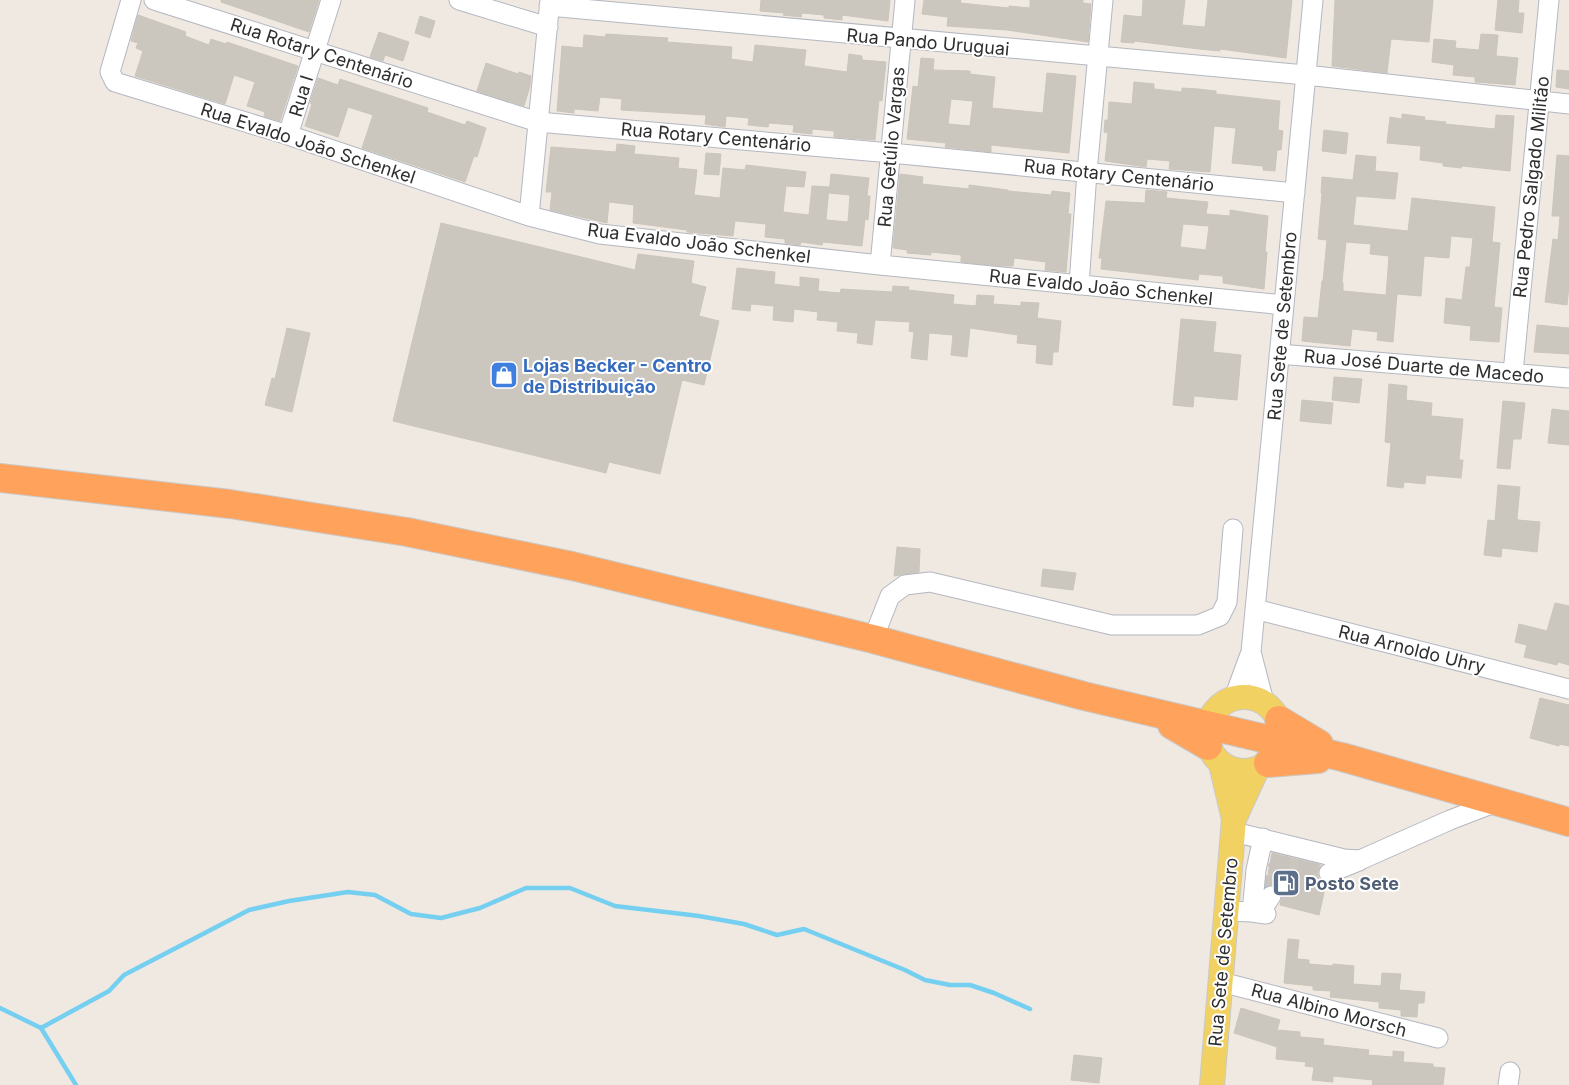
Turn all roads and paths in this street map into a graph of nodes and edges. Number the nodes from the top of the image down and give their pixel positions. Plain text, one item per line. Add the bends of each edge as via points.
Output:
1 (131, 0) edge
2 (154, 0) edge
3 (331, 0) edge
4 (459, 0) edge
5 (905, 0) edge
6 (1103, 0) edge
7 (1313, 0) edge
8 (1549, 0) edge
9 (550, 3) edge
10 (548, 28) junction
11 (902, 40) junction
12 (315, 51) junction
13 (1097, 57) junction
14 (1306, 75) junction
15 (1539, 100) junction
16 (1569, 104) edge
17 (538, 122) junction
18 (288, 135) junction
19 (891, 153) junction
20 (1087, 172) junction
21 (1294, 193) junction
22 (529, 216) junction
23 (880, 265) junction
24 (1079, 285) junction
25 (1284, 305) junction
26 (1279, 354) junction
27 (1513, 373) junction
28 (1569, 378) edge
29 (0, 478) edge
30 (1233, 529) dead end
31 (1255, 609) junction
32 (873, 639) junction
33 (1250, 652) junction
34 (1569, 689) edge
35 (1217, 728) junction
36 (1270, 739) junction
37 (1497, 802) junction
38 (1569, 822) edge
39 (1234, 825) junction
40 (1263, 838) junction
41 (1360, 860) junction
42 (1261, 864) junction
43 (1230, 866) junction
44 (1328, 873) tunnel mouth
45 (1227, 911) junction
46 (1221, 982) junction
47 (1438, 1038) dead end
48 (1212, 1085) edge

1 - 18 street, Rua Evaldo João Schenkel via 110,72 115,82
2 - 12 street, Rua Rotary Centenário
3 - 12 street, Rua I
4 - 10 street
5 - 11 street, Rua Getúlio Vargas
6 - 13 street
7 - 14 street, Rua Sete de Setembro
8 - 15 street, Rua Pedro Salgado Militão
9 - 10 street
9 - 11 street, Rua Pando Uruguai
10 - 17 street
11 - 13 street, Rua Pando Uruguai
11 - 19 street, Rua Getúlio Vargas
12 - 17 street, Rua Rotary Centenário
12 - 18 street, Rua I
13 - 14 street, Rua Pando Uruguai
13 - 20 street
14 - 15 street, Rua Pando Uruguai
14 - 21 street, Rua Sete de Setembro
15 - 16 street, Rua Pando Uruguai
15 - 27 street, Rua Pedro Salgado Militão
17 - 19 street, Rua Rotary Centenário
17 - 22 street
18 - 22 street, Rua Evaldo João Schenkel
19 - 20 street, Rua Rotary Centenário
19 - 23 street, Rua Getúlio Vargas
20 - 21 street, Rua Rotary Centenário
20 - 24 street
21 - 25 street, Rua Sete de Setembro
22 - 23 street, Rua Evaldo João Schenkel via 600,234
23 - 24 street, Rua Evaldo João Schenkel
24 - 25 street, Rua Evaldo João Schenkel
25 - 26 street, Rua Sete de Setembro
26 - 27 street, Rua José Duarte de Macedo
26 - 31 street, Rua Sete de Setembro
27 - 28 street, Rua José Duarte de Macedo
29 - 32 highway via 230,504 407,532 572,566
30 - 32 street via 1227,602 1220,616 1198,625 1112,625 930,582 906,585 890,596
31 - 33 street, Rua Sete de Setembro
31 - 34 street, Rua Arnoldo Uhry
32 - 35 highway via 1075,694
33 - 35 street, Rua Sete de Setembro
33 - 36 street, Rua Sete de Setembro
35 - 36 highway
35 - 36 main road via 1249,697
35 - 36 main road via 1229,769 1238,771 1248,772
35 - 39 main road, Rua Sete de Setembro
36 - 37 highway
36 - 39 main road, Rua Sete de Setembro
37 - 38 highway
37 - 41 street
39 - 40 street
39 - 43 main road, Rua Sete de Setembro
40 - 41 street via 1344,859
40 - 42 street
41 - 44 street
42 - 43 street
42 - 45 street via 1263,908
43 - 45 main road, Rua Sete de Setembro
45 - 46 main road, Rua Sete de Setembro
46 - 47 street, Rua Albino Morsch
46 - 48 main road, Rua Sete de Setembro

